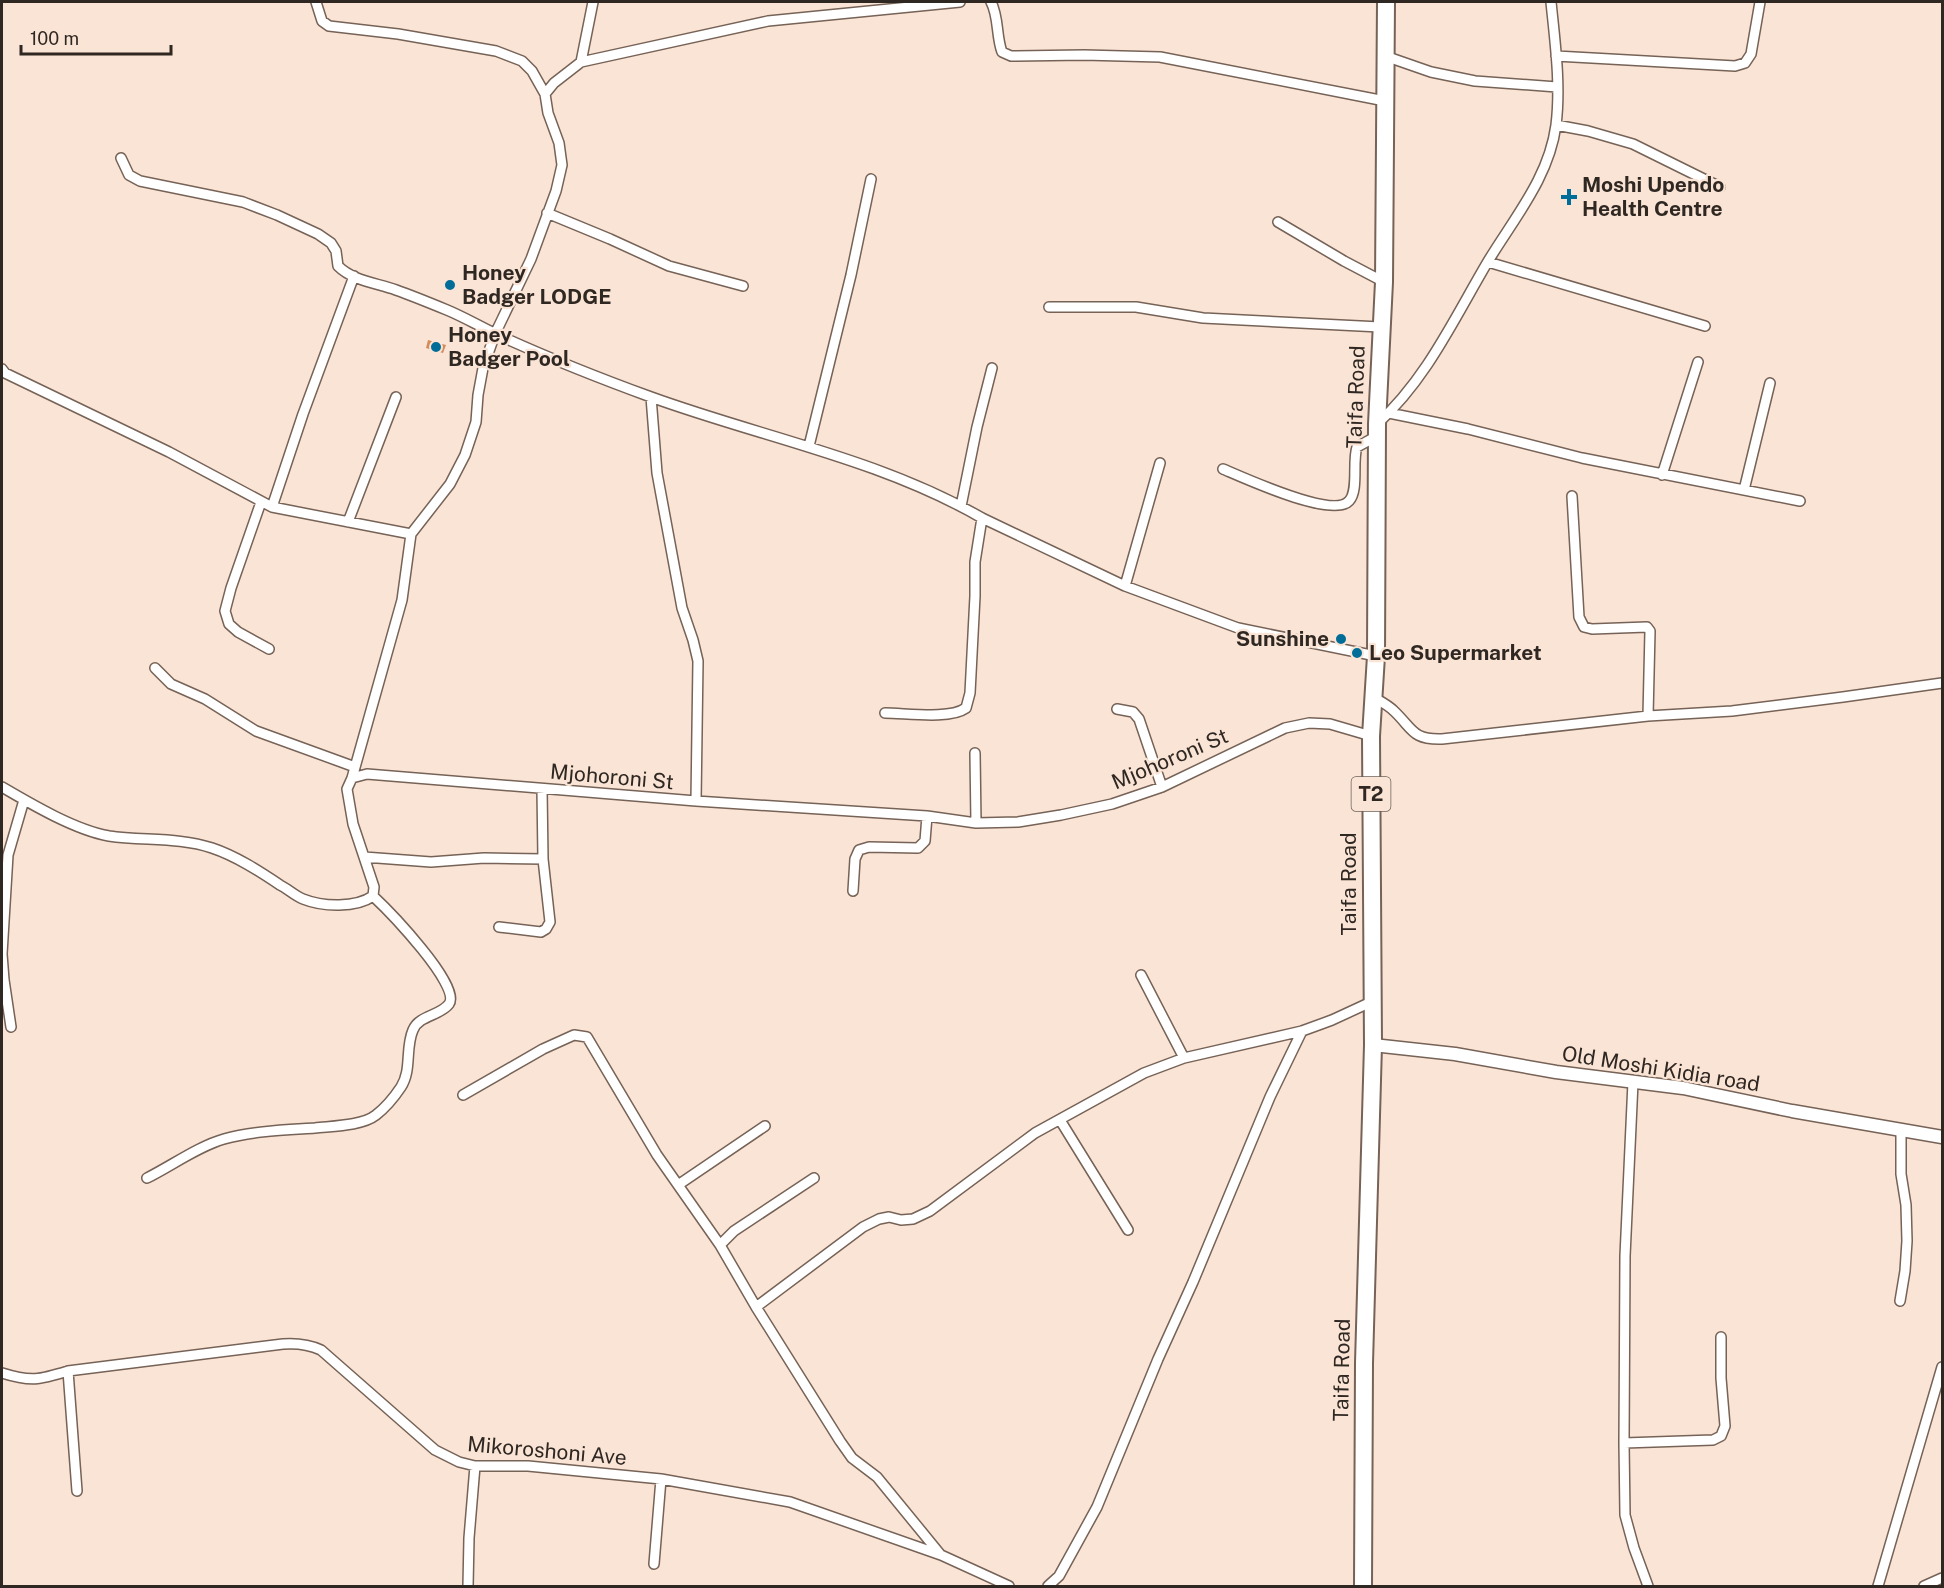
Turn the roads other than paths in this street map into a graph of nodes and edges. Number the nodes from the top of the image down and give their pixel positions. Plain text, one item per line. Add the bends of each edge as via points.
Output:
1 (316, 2) edge
2 (593, 2) edge
3 (960, 2) edge
4 (991, 2) edge
5 (1386, 2) edge
6 (1551, 2) edge
7 (1760, 2) edge
8 (1385, 56) junction
9 (1556, 56) junction
10 (581, 62) junction
11 (1557, 87) junction
12 (545, 94) junction
13 (1385, 101) junction
14 (1556, 125) junction
15 (121, 158) dead end
16 (871, 179) dead end
17 (1720, 187) dead end
18 (547, 213) junction
19 (1278, 222) dead end
20 (1488, 262) junction
21 (354, 276) junction
22 (1384, 282) junction
23 (743, 286) dead end
24 (1049, 306) dead end
25 (1705, 326) dead end
26 (1380, 327) junction
27 (495, 334) junction
28 (1698, 362) dead end
29 (992, 368) dead end
30 (2, 369) edge
31 (1770, 382) dead end
32 (396, 397) dead end
33 (651, 397) junction
34 (1381, 425) junction
35 (809, 446) junction
36 (1160, 463) dead end
37 (1222, 469) dead end
38 (1662, 475) junction
39 (1744, 490) junction
40 (1572, 496) dead end
41 (1800, 501) dead end
42 (261, 502) junction
43 (961, 506) junction
44 (272, 507) junction
45 (982, 518) junction
46 (348, 522) junction
47 (411, 534) junction
48 (1125, 586) junction
49 (269, 649) dead end
50 (1376, 656) junction
51 (155, 668) dead end
52 (1942, 683) edge
53 (1373, 697) junction
54 (1117, 709) dead end
55 (885, 713) dead end
56 (1648, 716) junction
57 (1371, 735) junction
58 (975, 753) dead end
59 (355, 767) junction
60 (352, 778) junction
61 (2, 786) edge
62 (1162, 787) junction
63 (542, 789) junction
64 (24, 800) junction
65 (696, 801) junction
66 (927, 816) junction
67 (976, 822) junction
68 (364, 857) junction
69 (543, 859) junction
70 (853, 891) dead end
71 (373, 896) junction
72 (499, 927) dead end
73 (1141, 975) dead end
74 (1371, 1002) junction
75 (11, 1027) dead end
76 (1302, 1031) junction
77 (1372, 1045) junction
78 (1184, 1059) junction
79 (1633, 1083) junction
80 (463, 1095) dead end
81 (1060, 1120) junction
82 (765, 1126) dead end
83 (1901, 1130) junction
84 (1942, 1137) edge
85 (147, 1178) dead end
86 (814, 1178) dead end
87 (678, 1185) junction
88 (1128, 1230) dead end
89 (720, 1245) junction
90 (1900, 1301) dead end
91 (756, 1307) junction
92 (1720, 1337) dead end
93 (1942, 1367) edge
94 (68, 1371) junction
95 (2, 1373) edge
96 (1623, 1443) junction
97 (475, 1466) junction
98 (661, 1479) junction
99 (77, 1491) dead end
100 (941, 1555) junction
101 (654, 1564) dead end
102 (1942, 1578) edge
103 (468, 1587) edge
104 (1009, 1587) edge
105 (1048, 1587) edge
106 (1363, 1587) edge
107 (1648, 1587) edge
108 (1878, 1587) edge
109 (1924, 1587) edge

1 - 12 street via 322,21 329,26 496,51 522,61
2 - 10 street
3 - 10 street via 768,21
4 - 13 street via 996,10 1002,52 1011,56 1160,57
5 - 8 highway, Taifa Road / T2
6 - 9 street
7 - 9 street via 1750,54 1745,63 1735,66
8 - 11 street via 1431,72 1475,81
8 - 13 highway, Taifa Road / T2
9 - 11 street
10 - 12 street
11 - 14 street
12 - 18 street via 561,165
13 - 22 highway, Taifa Road / T2
14 - 17 street via 1633,144
14 - 20 street via 1545,165 1530,197
15 - 21 street via 129,175 140,181 243,202 318,234 331,243 338,266
16 - 35 street
18 - 23 street via 669,266
18 - 27 street via 531,259
19 - 22 street
20 - 25 street
20 - 34 street via 1449,331
21 - 27 street via 450,311
21 - 44 street
22 - 26 highway, Taifa Road / T2
24 - 26 street via 1136,307 1203,318
26 - 34 highway, Taifa Road / T2
27 - 33 street
27 - 47 street via 483,368 476,422 465,455 450,484
28 - 38 street
29 - 43 street
30 - 42 street
31 - 39 street
32 - 46 street
33 - 35 street
33 - 65 street via 657,473 682,608 698,661
34 - 37 street via 1357,447 1353,493 1343,505 1290,497
34 - 38 street via 1467,429
34 - 50 highway, Taifa Road / T2
35 - 43 street
36 - 48 street
38 - 39 street
39 - 41 street
40 - 56 street via 1579,617 1584,627 1592,629 1650,630
42 - 44 street
42 - 49 street via 225,611 229,624 238,632
43 - 45 street
44 - 46 street
45 - 48 street
45 - 55 street via 975,562 970,693 966,708 959,713
46 - 47 street
47 - 59 street via 402,600
48 - 50 street via 1238,628
50 - 53 highway, Taifa Road / T2
51 - 59 street via 171,684 205,699 256,731
52 - 56 street via 1732,711
53 - 56 street via 1426,740
53 - 57 highway, Taifa Road / T2
54 - 62 street via 1133,712 1139,719
57 - 62 street, Mjohoroni St via 1330,724 1285,728
57 - 74 highway, Taifa Road / T2
58 - 67 street
59 - 60 street
60 - 63 street, Mjohoroni St via 367,774
60 - 68 street via 347,789 352,824
61 - 64 street
62 - 67 street, Mjohoroni St via 1112,804 1061,815 1018,822
63 - 65 street, Mjohoroni St
63 - 69 street
64 - 71 street via 89,831 213,848 303,899 330,905 364,902
64 - 75 street via 8,855 3,932 4,980
65 - 66 street, Mjohoroni St
66 - 67 street, Mjohoroni St
66 - 70 street via 925,841 918,848 859,850
68 - 69 street via 431,862
68 - 71 street
69 - 72 street via 550,922 546,929 541,932
71 - 85 street via 417,943 452,998 448,1006 422,1020 411,1033 402,1086 375,1115 365,1120 222,1139
73 - 78 street
74 - 76 street
74 - 77 highway, Taifa Road / T2
76 - 78 street
76 - 105 street via 1270,1097 1096,1508 1059,1576
77 - 79 street, Old Moshi Kidia road via 1455,1054
77 - 106 highway, Taifa Road / T2
78 - 81 street via 1144,1073
79 - 83 street, Old Moshi Kidia road via 1683,1088
79 - 96 street via 1625,1256
80 - 87 street via 543,1049 574,1035 587,1037
81 - 88 street
81 - 91 street via 930,1210 913,1219 890,1217 863,1227
82 - 87 street
83 - 84 street, Old Moshi Kidia road
83 - 90 street via 1907,1241
86 - 89 street via 734,1231
87 - 89 street
89 - 91 street
91 - 100 street via 852,1458 877,1477
92 - 96 street via 1725,1426 1721,1436 1713,1440
93 - 108 street
94 - 95 street, Mikoroshoni Ave via 34,1380
94 - 97 street, Mikoroshoni Ave via 283,1344 310,1345 321,1350 435,1450
94 - 99 street
96 - 107 street via 1625,1515
97 - 98 street, Mikoroshoni Ave via 528,1466
97 - 103 street
98 - 100 street, Mikoroshoni Ave via 790,1502
98 - 101 street
100 - 104 street, Mikoroshoni Ave
102 - 109 street

